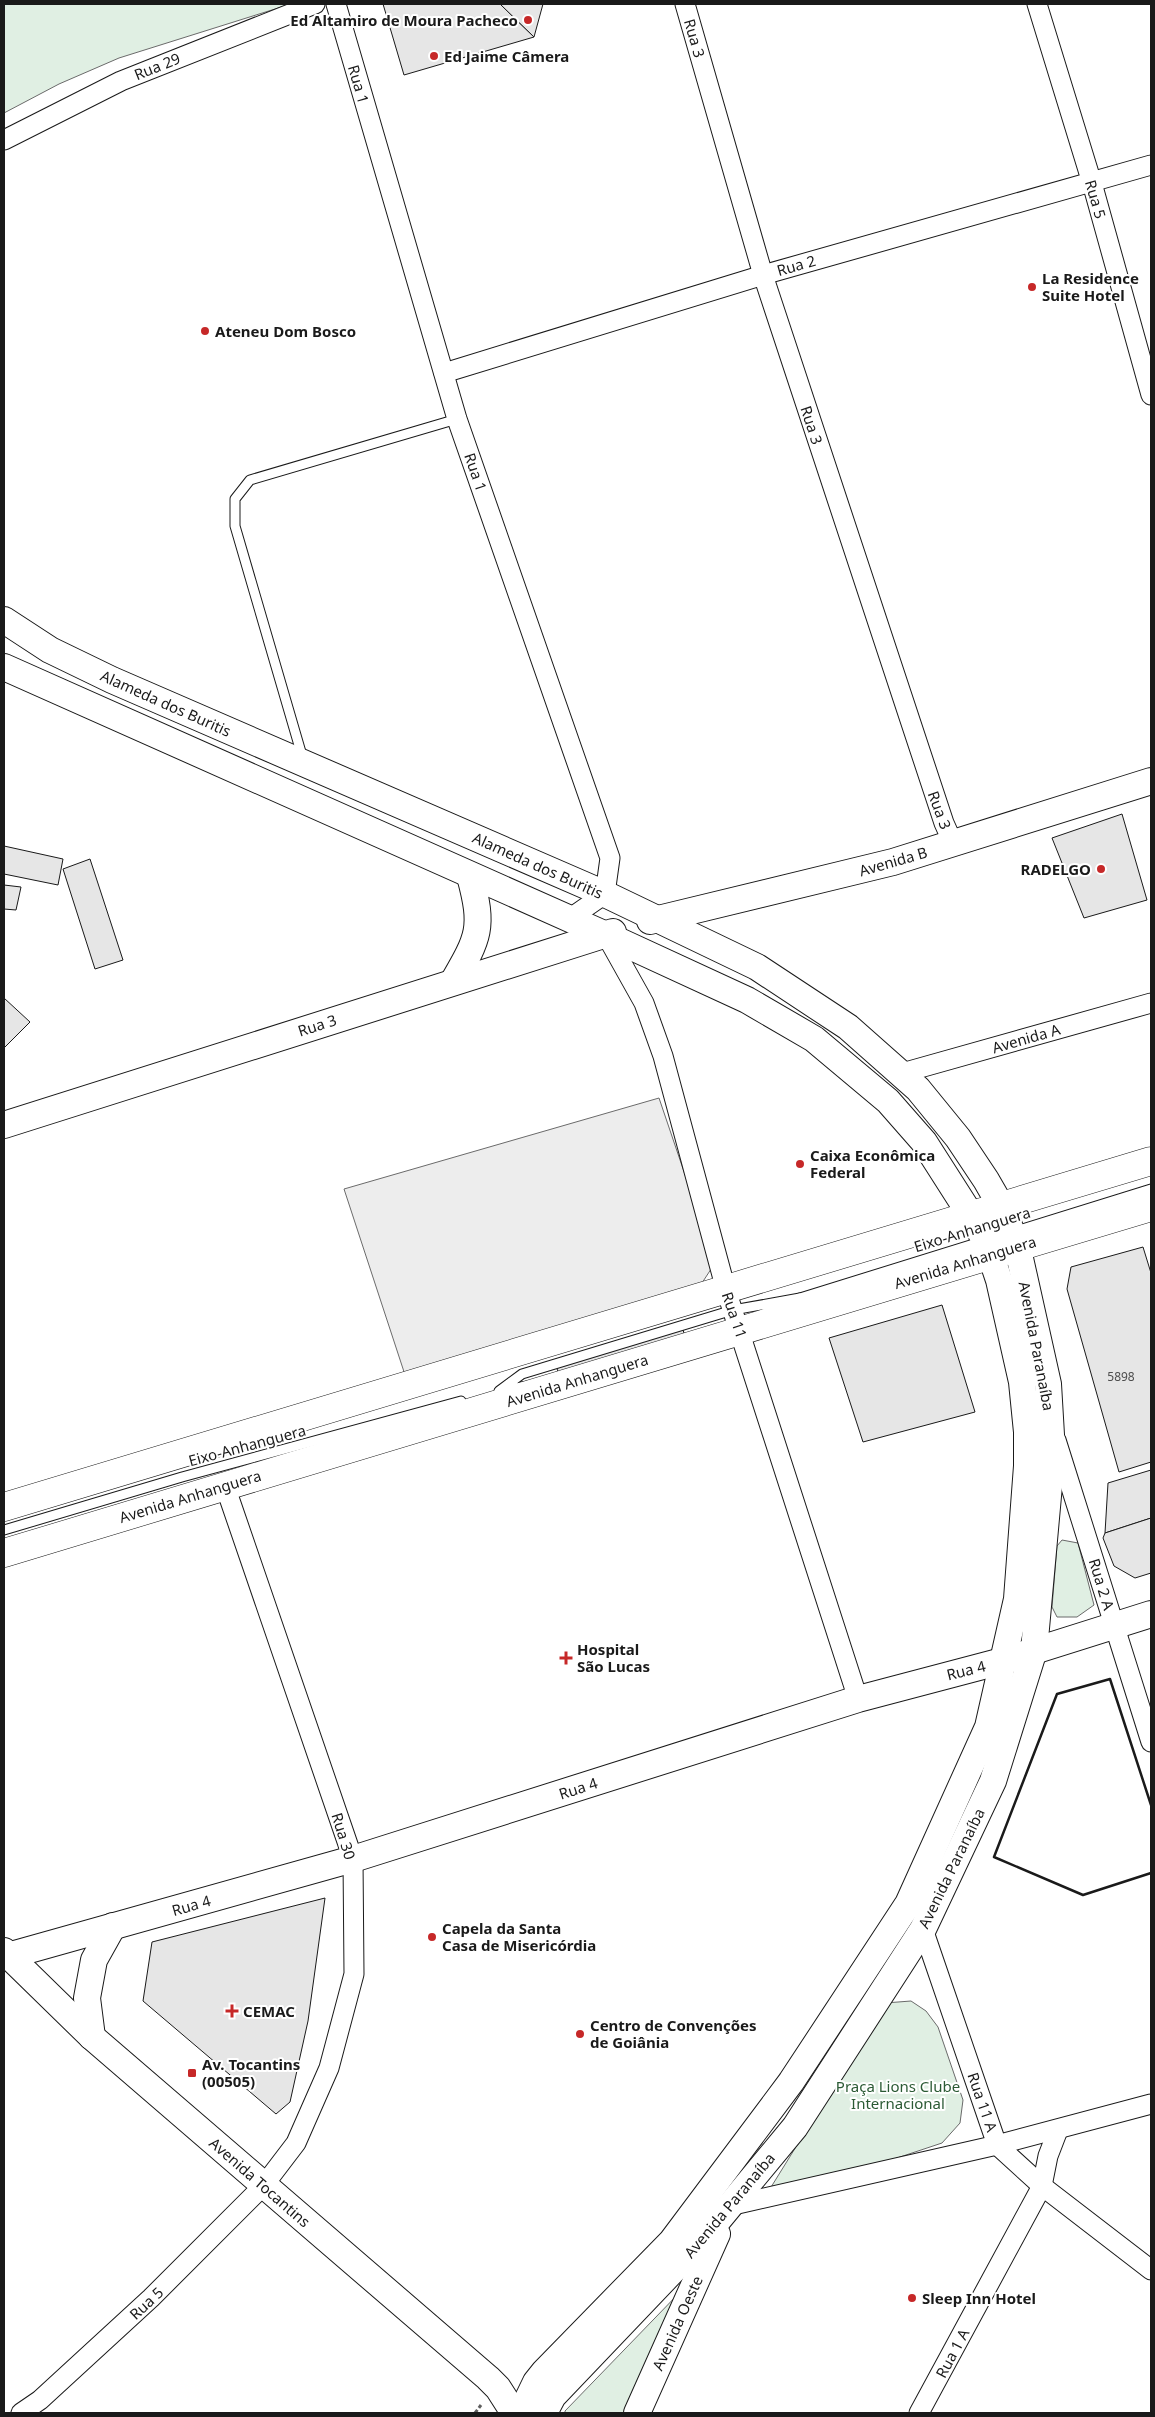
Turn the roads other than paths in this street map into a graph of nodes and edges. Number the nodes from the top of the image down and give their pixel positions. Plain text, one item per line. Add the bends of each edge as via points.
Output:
1 (315, 4) edge
2 (336, 4) edge
3 (685, 4) edge
4 (1037, 4) edge
5 (4, 140) edge
6 (1151, 165) edge
7 (1092, 183) junction
8 (762, 275) junction
9 (444, 373) junction
10 (1151, 395) edge
11 (457, 419) junction
12 (4, 620) edge
13 (4, 667) edge
14 (305, 764) junction
15 (1151, 781) edge
16 (953, 843) junction
17 (470, 876) junction
18 (605, 894) junction
19 (569, 919) junction
20 (656, 919) junction
21 (631, 926) joint
22 (606, 935) junction
23 (453, 982) junction
24 (1151, 1003) edge
25 (902, 1073) junction
26 (4, 1125) edge
27 (1151, 1161) edge
28 (1151, 1189) edge
29 (1001, 1206) junction
30 (1151, 1207) edge
31 (971, 1215) junction
32 (1014, 1238) junction
33 (987, 1247) junction
34 (800, 1298) junction
35 (734, 1314) junction
36 (499, 1391) junction
37 (489, 1394) dead end
38 (470, 1399) dead end
39 (1052, 1427) junction
40 (225, 1486) junction
41 (4, 1507) edge
42 (4, 1530) edge
43 (4, 1553) edge
44 (1151, 1614) edge
45 (1114, 1624) junction
46 (1034, 1650) junction
47 (1002, 1661) junction
48 (858, 1699) junction
49 (1151, 1742) edge
50 (353, 1860) junction
51 (113, 1926) junction
52 (923, 1929) junction
53 (5, 1955) edge
54 (92, 2037) junction
55 (1151, 2104) edge
56 (1058, 2130) junction
57 (997, 2145) junction
58 (264, 2185) junction
59 (1042, 2186) junction
60 (729, 2206) junction
61 (1151, 2270) edge
62 (21, 2413) edge
63 (514, 2413) edge
64 (521, 2413) edge
65 (544, 2413) edge
66 (637, 2413) edge
67 (919, 2413) edge

1 - 5 street, Rua 29 via 120,80
2 - 9 street, Rua 1
3 - 8 street, Rua 3
4 - 7 street, Rua 5
6 - 7 street, Rua 2
7 - 8 street, Rua 2
7 - 10 street, Rua 5
8 - 9 street, Rua 2
8 - 16 street, Rua 3
9 - 11 street, Rua 1
11 - 14 lane via 250,480 235,499 235,526
11 - 18 street, Rua 1 via 610,858
12 - 14 main road, Alameda dos Buritis via 69,660
13 - 17 main road
14 - 18 main road, Alameda dos Buritis
15 - 16 main road, Avenida B
16 - 20 main road, Avenida B via 893,862
17 - 19 main road
17 - 23 main road via 478,924 475,944
18 - 19 street
18 - 20 main road, Alameda dos Buritis
19 - 22 main road
20 - 21 main road, Avenida B
20 - 25 main road, Alameda dos Buritis via 764,971 840,1021
21 - 22 main road, Rua 3
22 - 23 main road, Rua 3
22 - 31 main road via 748,1000 814,1039 910,1124
22 - 35 street, Rua 11 via 644,1003 663,1056
23 - 26 main road, Rua 3
24 - 25 street, Avenida A
25 - 29 main road, Alameda dos Buritis via 958,1138
27 - 29 main road, Avenida Anhanguera
28 - 32 lane, Eixo-Anhanguera
29 - 31 main road, Avenida Anhanguera
29 - 32 main road, Avenida Paranaíba
30 - 32 main road, Avenida Anhanguera
31 - 33 main road, Avenida Paranaíba
31 - 35 main road, Avenida Anhanguera
32 - 33 main road, Avenida Anhanguera
32 - 39 main road, Avenida Paranaíba via 1046,1377
33 - 34 lane, Eixo-Anhanguera
33 - 35 main road, Avenida Anhanguera
33 - 47 main road, Avenida Paranaíba via 1022,1382 1027,1432 1017,1599
34 - 35 lane, Eixo-Anhanguera
34 - 35 lane, Eixo-Anhanguera
35 - 36 lane, Eixo-Anhanguera via 534,1386
35 - 36 lane, Eixo-Anhanguera via 522,1374
35 - 40 main road, Avenida Anhanguera
35 - 41 main road, Avenida Anhanguera
35 - 48 street, Rua 11
36 - 37 lane, Eixo-Anhanguera
38 - 42 lane, Eixo-Anhanguera via 182,1477
39 - 45 street, Rua 2 A
39 - 46 main road, Avenida Paranaíba via 1051,1477
40 - 43 main road, Avenida Anhanguera
40 - 50 street, Rua 30
44 - 45 main road, Rua 4
45 - 46 main road, Rua 4
45 - 49 street, Rua 2 A
46 - 47 main road, Rua 4
46 - 52 main road, Avenida Paranaíba via 993,1781
47 - 48 main road, Rua 4
47 - 64 main road, Avenida Paranaíba via 988,1727 908,1904 791,2082 672,2241 544,2372
48 - 50 main road, Rua 4
50 - 51 main road, Rua 4
50 - 58 street, Rua 30 via 354,1974 329,2068 296,2143
51 - 53 main road, Rua 4
51 - 54 main road via 94,1960 87,1998
52 - 57 street, Rua 11 A
52 - 60 main road, Avenida Paranaíba via 795,2127
53 - 54 main road, Avenida Tocantins
54 - 58 main road, Avenida Tocantins
55 - 56 street
56 - 57 street
56 - 59 street, Rua 1 A
57 - 59 street, Rua 11 A
57 - 60 street
58 - 62 street, Rua 5 via 151,2298 40,2400
58 - 63 main road, Avenida Tocantins via 488,2378
59 - 61 street, Rua 11 A
59 - 67 street, Rua 1 A
60 - 65 main road, Avenida Paranaíba via 699,2243 553,2396
60 - 66 main road, Avenida Oeste

